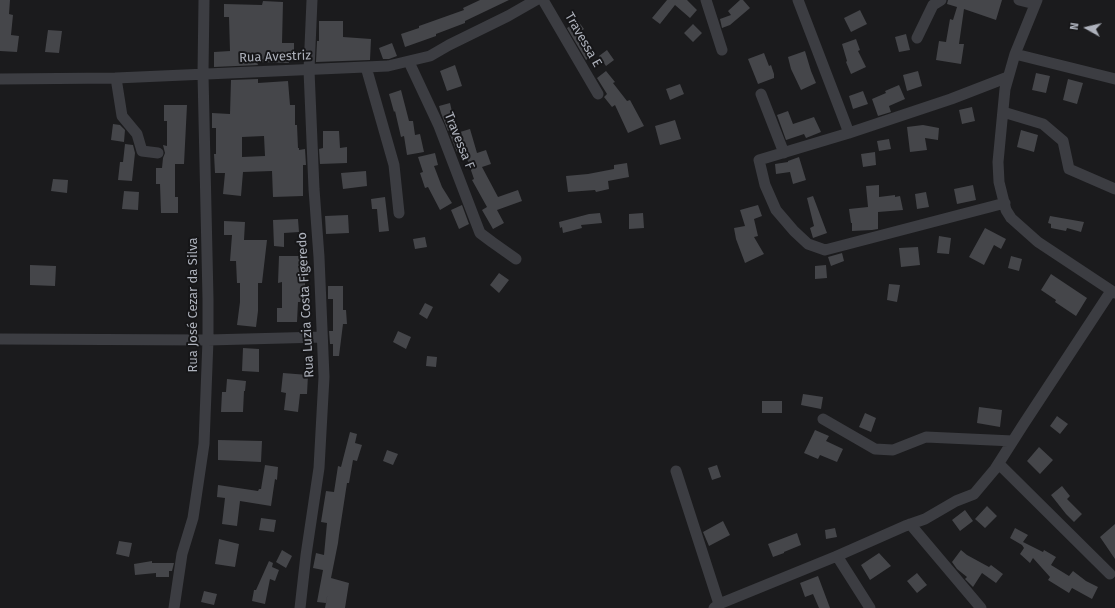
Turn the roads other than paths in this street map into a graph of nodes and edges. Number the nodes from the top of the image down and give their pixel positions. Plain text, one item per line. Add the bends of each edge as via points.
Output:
1 (204, 0) edge
2 (312, 0) edge
3 (536, 0) edge
4 (543, 0) edge
5 (706, 0) edge
6 (798, 0) edge
7 (941, 0) edge
8 (1019, 0) edge
9 (1036, 2) edge
10 (917, 38) dead end
11 (722, 50) dead end
12 (1015, 54) junction
13 (409, 62) junction
14 (366, 67) junction
15 (309, 70) junction
16 (203, 74) junction
17 (1008, 77) junction
18 (116, 78) junction
19 (0, 79) edge
20 (1115, 79) edge
21 (598, 94) dead end
22 (761, 94) dead end
23 (1002, 112) junction
24 (849, 134) junction
25 (158, 153) dead end
26 (784, 153) junction
27 (1115, 189) edge
28 (1004, 203) junction
29 (399, 213) dead end
30 (516, 259) dead end
31 (1113, 292) edge
32 (322, 337) junction
33 (0, 339) edge
34 (208, 340) junction
35 (823, 419) dead end
36 (1013, 441) junction
37 (999, 464) junction
38 (676, 471) dead end
39 (910, 524) junction
40 (837, 556) junction
41 (1110, 574) dead end
42 (716, 606) edge
43 (174, 608) edge
44 (300, 608) edge
45 (870, 608) edge
46 (981, 608) edge

1 - 16 street, Rua José Cezar da Silva
2 - 15 street, Rua Luzia Costa Figeredo
3 - 13 street, Rua Avestriz via 430,56
4 - 21 street, Travessa E
5 - 11 street
6 - 24 street
7 - 10 street via 933,5
8 - 9 street
9 - 12 street
12 - 17 street
12 - 20 street
13 - 14 street, Rua Avestriz
13 - 30 street, Travessa F via 439,126 480,232
14 - 15 street, Rua Avestriz
14 - 29 street via 394,165
15 - 16 street, Rua Avestriz
15 - 32 street, Rua Luzia Costa Figeredo
16 - 18 street, Rua Avestriz
16 - 34 street, Rua José Cezar da Silva
17 - 23 street
17 - 24 street
18 - 19 street, Rua Avestriz
18 - 25 street via 122,116 137,134 142,151
22 - 26 street
23 - 27 street via 1044,124 1063,141 1069,169
23 - 28 street via 998,162
24 - 26 street
26 - 28 street via 759,160 765,185 776,210 794,231 808,244 825,250
28 - 31 street via 1011,218 1038,242
31 - 36 street
32 - 34 street
32 - 44 street, Rua Luzia Costa Figeredo via 324,377 319,468
33 - 34 street
34 - 43 street, Rua José Cezar da Silva via 204,452 194,518 182,554
35 - 36 street via 875,449 893,450 926,437
36 - 37 street
37 - 39 street via 974,494
37 - 41 street
38 - 42 street
39 - 40 street
39 - 46 street
40 - 42 street
40 - 45 street

